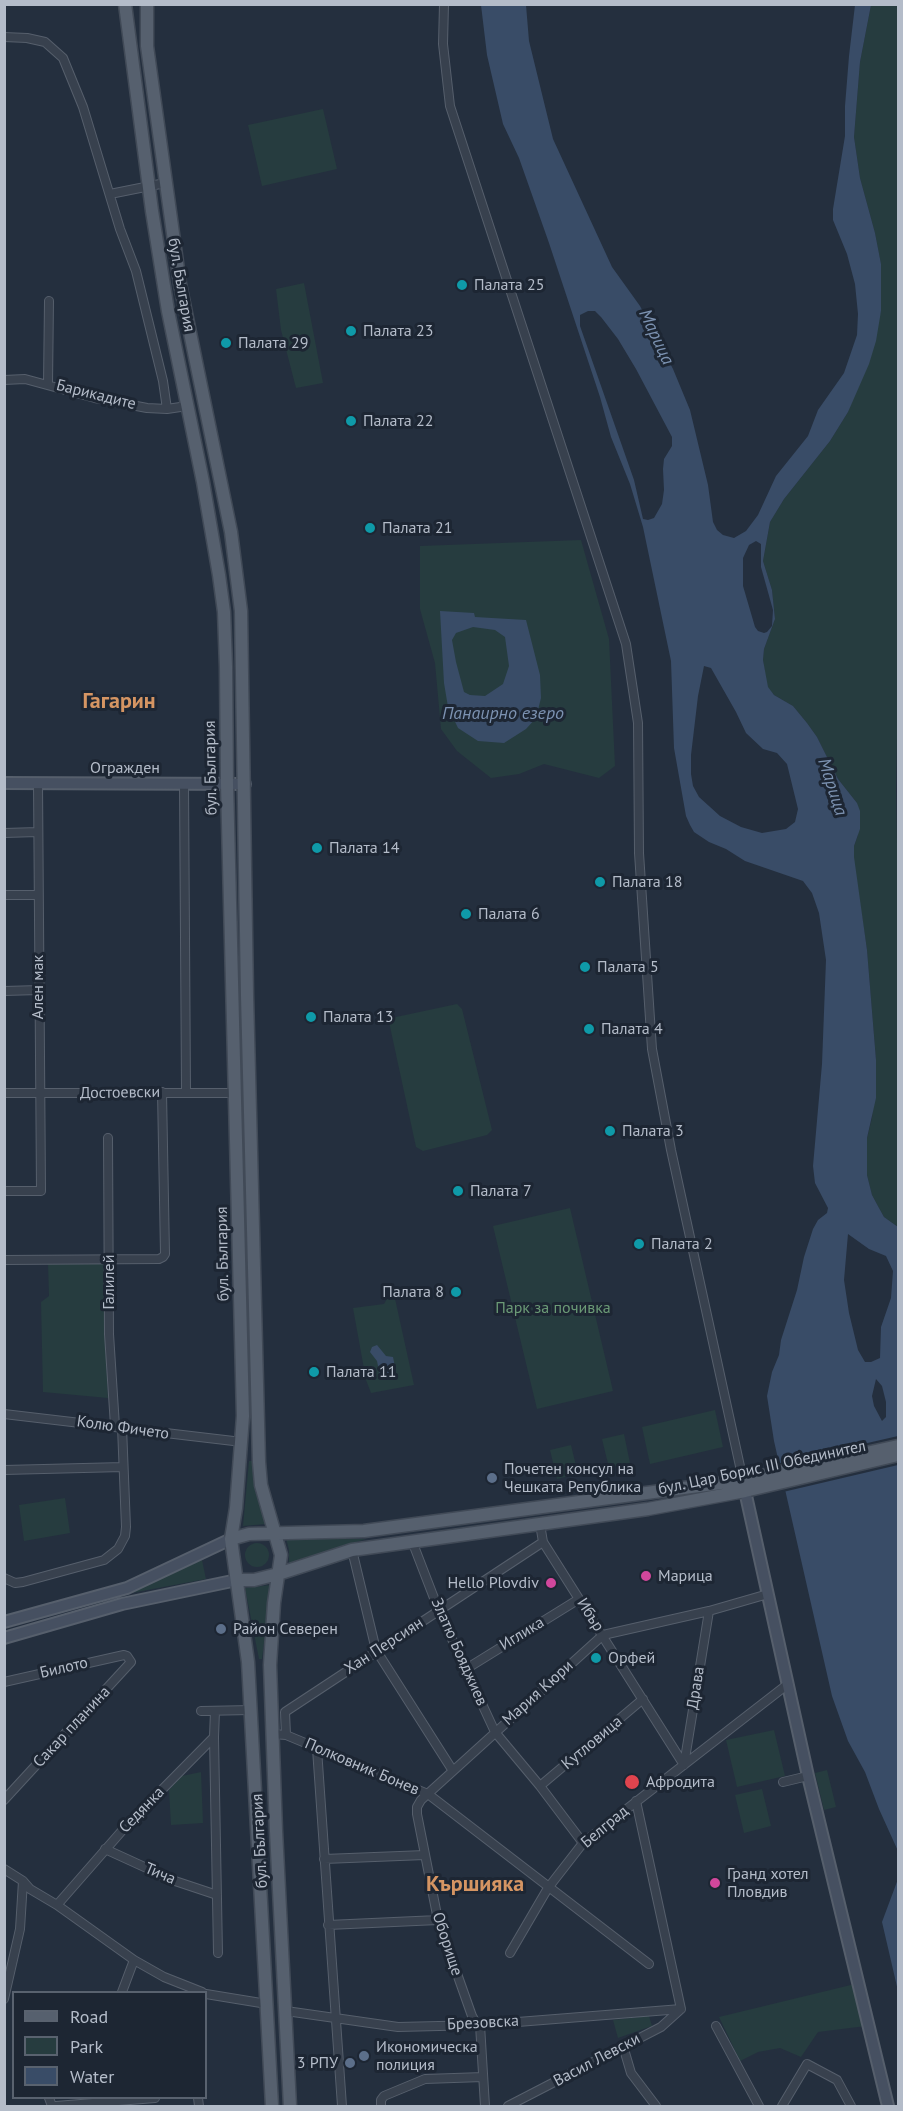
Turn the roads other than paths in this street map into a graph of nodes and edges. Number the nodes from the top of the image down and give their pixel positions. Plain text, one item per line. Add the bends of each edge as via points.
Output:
1 (125, 4) edge
2 (147, 4) edge
3 (444, 4) edge
4 (4, 37) edge
5 (165, 183) junction
6 (149, 187) junction
7 (110, 194) junction
8 (49, 301) dead end
9 (4, 380) edge
10 (48, 384) junction
11 (187, 406) junction
12 (167, 409) junction
13 (4, 783) edge
14 (38, 783) junction
15 (184, 783) junction
16 (227, 784) junction
17 (245, 784) junction
18 (38, 832) junction
19 (4, 833) edge
20 (4, 895) edge
21 (38, 895) junction
22 (39, 990) junction
23 (4, 992) edge
24 (162, 1092) junction
25 (186, 1092) junction
26 (4, 1093) edge
27 (39, 1093) junction
28 (236, 1093) junction
29 (108, 1138) dead end
30 (4, 1191) edge
31 (108, 1258) junction
32 (4, 1260) edge
33 (4, 1414) edge
34 (118, 1427) junction
35 (242, 1442) junction
36 (898, 1446) edge
37 (898, 1455) edge
38 (123, 1467) junction
39 (4, 1470) edge
40 (770, 1479) junction
41 (744, 1485) junction
42 (540, 1524) junction
43 (274, 1533) junction
44 (231, 1539) junction
45 (412, 1541) junction
46 (543, 1542) junction
47 (352, 1550) junction
48 (278, 1574) junction
49 (4, 1578) edge
50 (237, 1580) junction
51 (768, 1594) junction
52 (579, 1599) junction
53 (439, 1611) junction
54 (709, 1611) junction
55 (4, 1622) edge
56 (603, 1635) junction
57 (4, 1638) edge
58 (376, 1650) junction
59 (124, 1655) joint
60 (466, 1669) junction
61 (4, 1682) edge
62 (788, 1684) junction
63 (643, 1699) junction
64 (251, 1710) junction
65 (215, 1711) junction
66 (201, 1712) dead end
67 (495, 1732) junction
68 (272, 1734) junction
69 (286, 1734) junction
70 (214, 1737) junction
71 (317, 1749) junction
72 (684, 1766) junction
73 (453, 1771) junction
74 (808, 1776) junction
75 (783, 1782) dead end
76 (540, 1786) junction
77 (428, 1794) junction
78 (4, 1800) edge
79 (636, 1801) junction
80 (583, 1843) junction
81 (105, 1849) junction
82 (425, 1855) junction
83 (324, 1859) junction
84 (4, 1869) edge
85 (23, 1881) junction
86 (548, 1888) junction
87 (217, 1895) junction
88 (57, 1905) junction
89 (438, 1920) junction
90 (328, 1925) junction
91 (218, 1953) dead end
92 (510, 1953) dead end
93 (134, 1960) junction
94 (649, 1964) dead end
95 (10, 1979) junction
96 (15, 1991) edge
97 (122, 1991) edge
98 (192, 1991) edge
99 (207, 1994) edge
100 (4, 1999) edge
101 (267, 2004) junction
102 (681, 2009) junction
103 (286, 2011) junction
104 (336, 2018) junction
105 (479, 2025) junction
106 (716, 2026) dead end
107 (622, 2046) junction
108 (483, 2077) junction
109 (133, 2099) edge
110 (54, 2106) edge
111 (272, 2106) edge
112 (290, 2106) edge
113 (342, 2106) edge
114 (381, 2106) edge
115 (485, 2106) edge
116 (508, 2106) edge
117 (656, 2106) edge
118 (759, 2106) edge
119 (782, 2106) edge
120 (850, 2106) edge
121 (888, 2106) edge

1 - 6 main road, бул. България
2 - 5 main road, бул. България via 147,46
3 - 41 street via 443,44 450,106 626,644 638,723 639,853 652,1049
4 - 7 street via 45,42 63,58
5 - 6 street
5 - 17 main road, бул. България via 180,284 237,574
6 - 7 street
6 - 11 main road, бул. България
7 - 12 street via 136,270
8 - 10 street
9 - 10 street, Барикадите
10 - 12 street, Барикадите via 95,398
11 - 12 street, Барикадите
11 - 16 main road, бул. България via 206,494 224,612
13 - 14 street, Огражден
14 - 15 street, Огражден
14 - 18 street, Ален мак
15 - 16 street, Огражден
15 - 25 street
16 - 17 street, Огражден
16 - 28 main road, бул. България
17 - 43 main road, бул. България via 259,1462
18 - 19 street
18 - 21 street, Ален мак
20 - 21 street
21 - 22 street, Ален мак
22 - 23 street
22 - 27 street, Ален мак
24 - 25 street, Достоевски
24 - 27 street, Достоевски
24 - 31 street via 165,1254 159,1259
25 - 28 street, Достоевски
26 - 27 street, Достоевски
27 - 30 street, Ален мак via 41,1191
28 - 35 main road, бул. България
29 - 31 street, Галилей
31 - 32 street
31 - 34 street, Галилей via 109,1334
33 - 34 street, Колю Фичето
34 - 35 street, Колю Фичето
34 - 38 street, Галилей
35 - 44 main road, бул. България
36 - 40 main road, бул. Цар Борис III Обединител
37 - 40 main road, бул. Цар Борис III Обединител
38 - 39 street
38 - 49 street, Галилей via 125,1536 118,1549 104,1560 23,1582
40 - 41 main road, бул. Цар Борис III Обединител
41 - 42 main road, бул. Цар Борис III Обединител via 648,1509
41 - 43 main road, бул. Цар Борис III Обединител via 364,1531
41 - 51 street
42 - 45 main road, бул. Цар Борис III Обединител
42 - 46 street, Ибър
43 - 44 main road, бул. Цар Борис III Обединител
43 - 48 main road, бул. България via 281,1554
44 - 50 main road, бул. България
44 - 55 street via 127,1587
45 - 47 main road, бул. Цар Борис III Обединител
45 - 53 street, Златю Бояджиев
46 - 52 street, Ибър
46 - 53 street, Хан Персиян
47 - 48 main road, бул. Цар Борис III Обединител
47 - 58 street
48 - 50 main road, бул. Цар Борис III Обединител
48 - 68 main road, бул. България via 270,1665
50 - 57 street via 122,1604
50 - 64 main road, бул. България
51 - 54 street, Мария Кюри
51 - 62 street
52 - 56 street, Ибър
52 - 60 street, Иглика
53 - 58 street, Хан Персиян
53 - 60 street, Златю Бояджиев
54 - 56 street, Мария Кюри
54 - 72 street, Драва
56 - 63 street, Ибър
56 - 67 street, Мария Кюри
58 - 69 street, Хан Персиян via 285,1712
58 - 73 street
59 - 61 street, Билото
59 - 78 street, Сакар планина via 130,1664
60 - 67 street, Златю Бояджиев
62 - 72 street, Белград
62 - 74 street
63 - 72 street, Ибър
63 - 76 street, Кутловица
64 - 65 street
64 - 101 main road, бул. България
65 - 66 street
65 - 70 street
67 - 73 street, Мария Кюри
67 - 76 street, Златю Бояджиев
68 - 69 street, Полковник Бонев
68 - 103 main road, бул. България
69 - 71 street, Полковник Бонев
70 - 81 street, Седянка
70 - 87 street
71 - 77 street, Полковник Бонев
71 - 83 street
72 - 79 street, Белград
73 - 77 street, Мария Кюри
74 - 75 street
74 - 121 street
76 - 80 street, Златю Бояджиев
77 - 82 street, Оборище via 417,1807
77 - 86 street, Полковник Бонев
79 - 80 street, Белград
79 - 102 street
80 - 86 street, Белград
81 - 87 street, Тича via 175,1881
81 - 88 street, Седянка
82 - 83 street
82 - 89 street, Оборище
83 - 90 street
84 - 85 street
85 - 88 street via 30,1890
85 - 95 street via 20,1929
86 - 92 street, Белград
86 - 94 street, Полковник Бонев
87 - 91 street
88 - 93 street
89 - 90 street
89 - 105 street, Оборище via 472,2016
90 - 104 street
93 - 97 street
93 - 98 street
95 - 96 street
95 - 100 street
99 - 101 street
101 - 111 main road, бул. България
102 - 105 street, Брезовска
102 - 107 street, Васил Левски via 662,2027
103 - 104 street, Брезовска
103 - 112 main road, бул. България
104 - 105 street, Брезовска via 398,2027
104 - 113 street
105 - 108 street, Оборище
106 - 118 street
107 - 116 street, Васил Левски
107 - 117 street via 631,2073
108 - 114 street via 424,2079 384,2096
108 - 115 street, Оборище
109 - 110 street
119 - 120 street via 807,2064 837,2080

